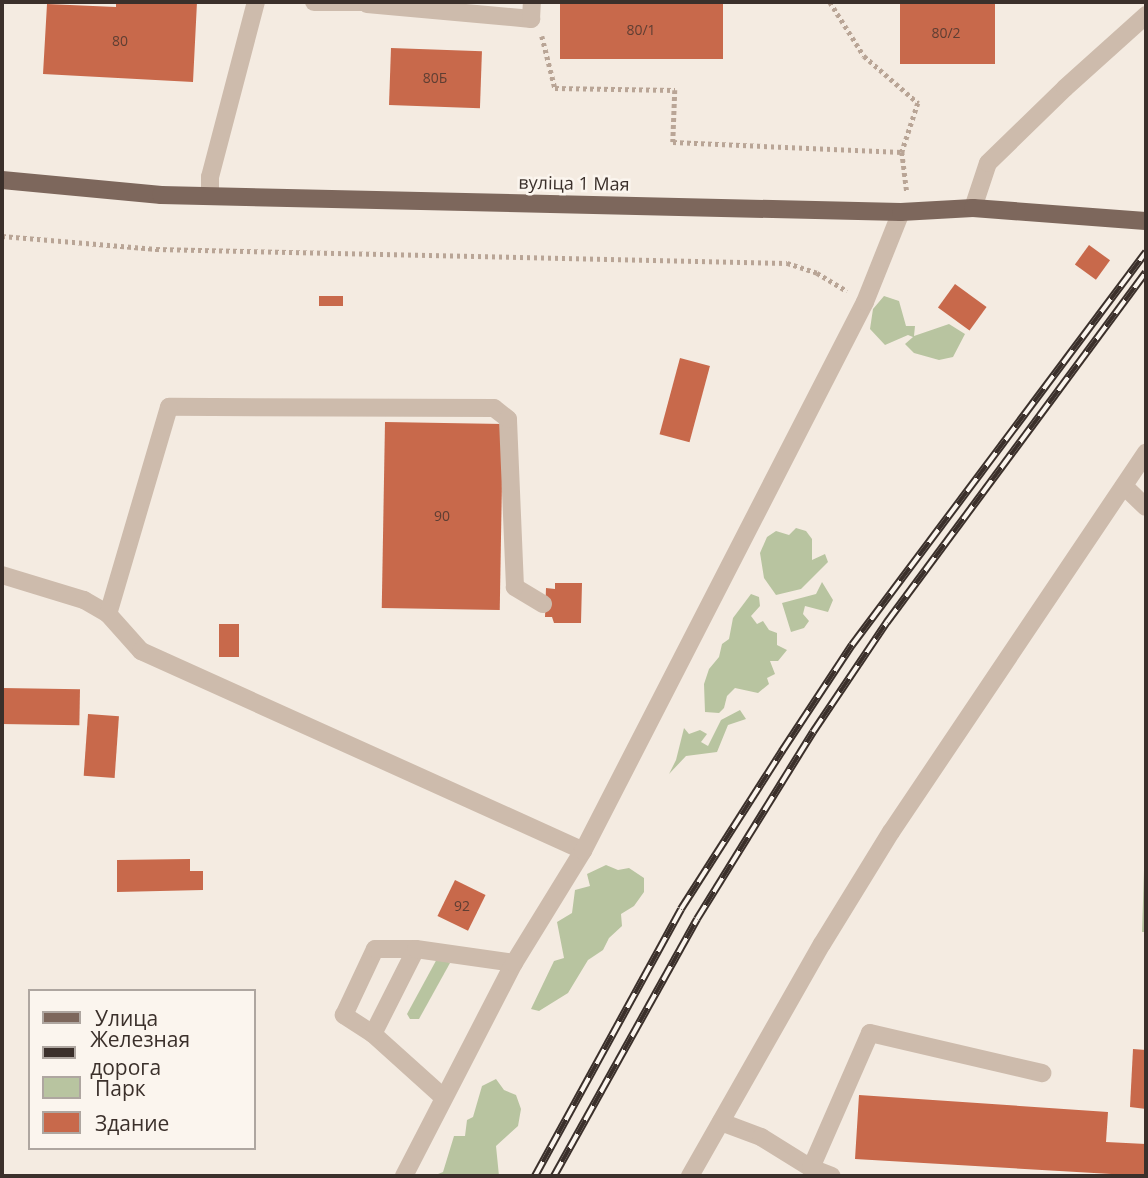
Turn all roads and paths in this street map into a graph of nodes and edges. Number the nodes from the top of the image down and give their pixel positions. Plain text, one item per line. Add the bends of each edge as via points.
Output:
1 (256, 2) edge
2 (314, 2) edge
3 (830, 2) edge
4 (367, 3) edge
5 (531, 10) edge
6 (1146, 15) edge
7 (902, 152) junction
8 (2, 180) edge
9 (908, 194) dead end
10 (210, 195) junction
11 (973, 208) junction
12 (901, 212) junction
13 (1146, 221) edge
14 (2, 236) edge
15 (865, 302) junction
16 (1146, 453) edge
17 (1124, 486) junction
18 (1146, 507) edge
19 (2, 575) edge
20 (543, 604) dead end
21 (108, 614) junction
22 (583, 851) junction
23 (415, 949) junction
24 (514, 963) junction
25 (373, 1034) junction
26 (1042, 1073) dead end
27 (443, 1097) junction
28 (722, 1122) junction
29 (811, 1168) junction
30 (404, 1176) edge
31 (690, 1176) edge
32 (832, 1176) edge

1 - 10 street
2 - 4 street
3 - 7 path via 864,56 918,103
4 - 5 street
5 - 7 path via 555,88 675,90 673,142
6 - 11 street via 988,163
7 - 9 path
8 - 10 main road, вуліца 1 Мая via 161,195
10 - 12 main road, вуліца 1 Мая
11 - 12 main road, вуліца 1 Мая
11 - 13 main road, вуліца 1 Мая
12 - 15 street
14 - 15 path via 240,252 787,262 817,273
15 - 22 street
16 - 17 street
17 - 18 street
17 - 28 street via 891,832
19 - 21 street via 84,600
20 - 21 street via 515,587 508,419 494,408 169,407
21 - 22 street via 141,651
22 - 24 street
23 - 24 street
23 - 25 street
23 - 25 street via 375,949 344,1015
24 - 27 street
25 - 27 street
26 - 29 street via 870,1032
27 - 30 street
28 - 29 street via 761,1137
28 - 31 street
29 - 32 street

